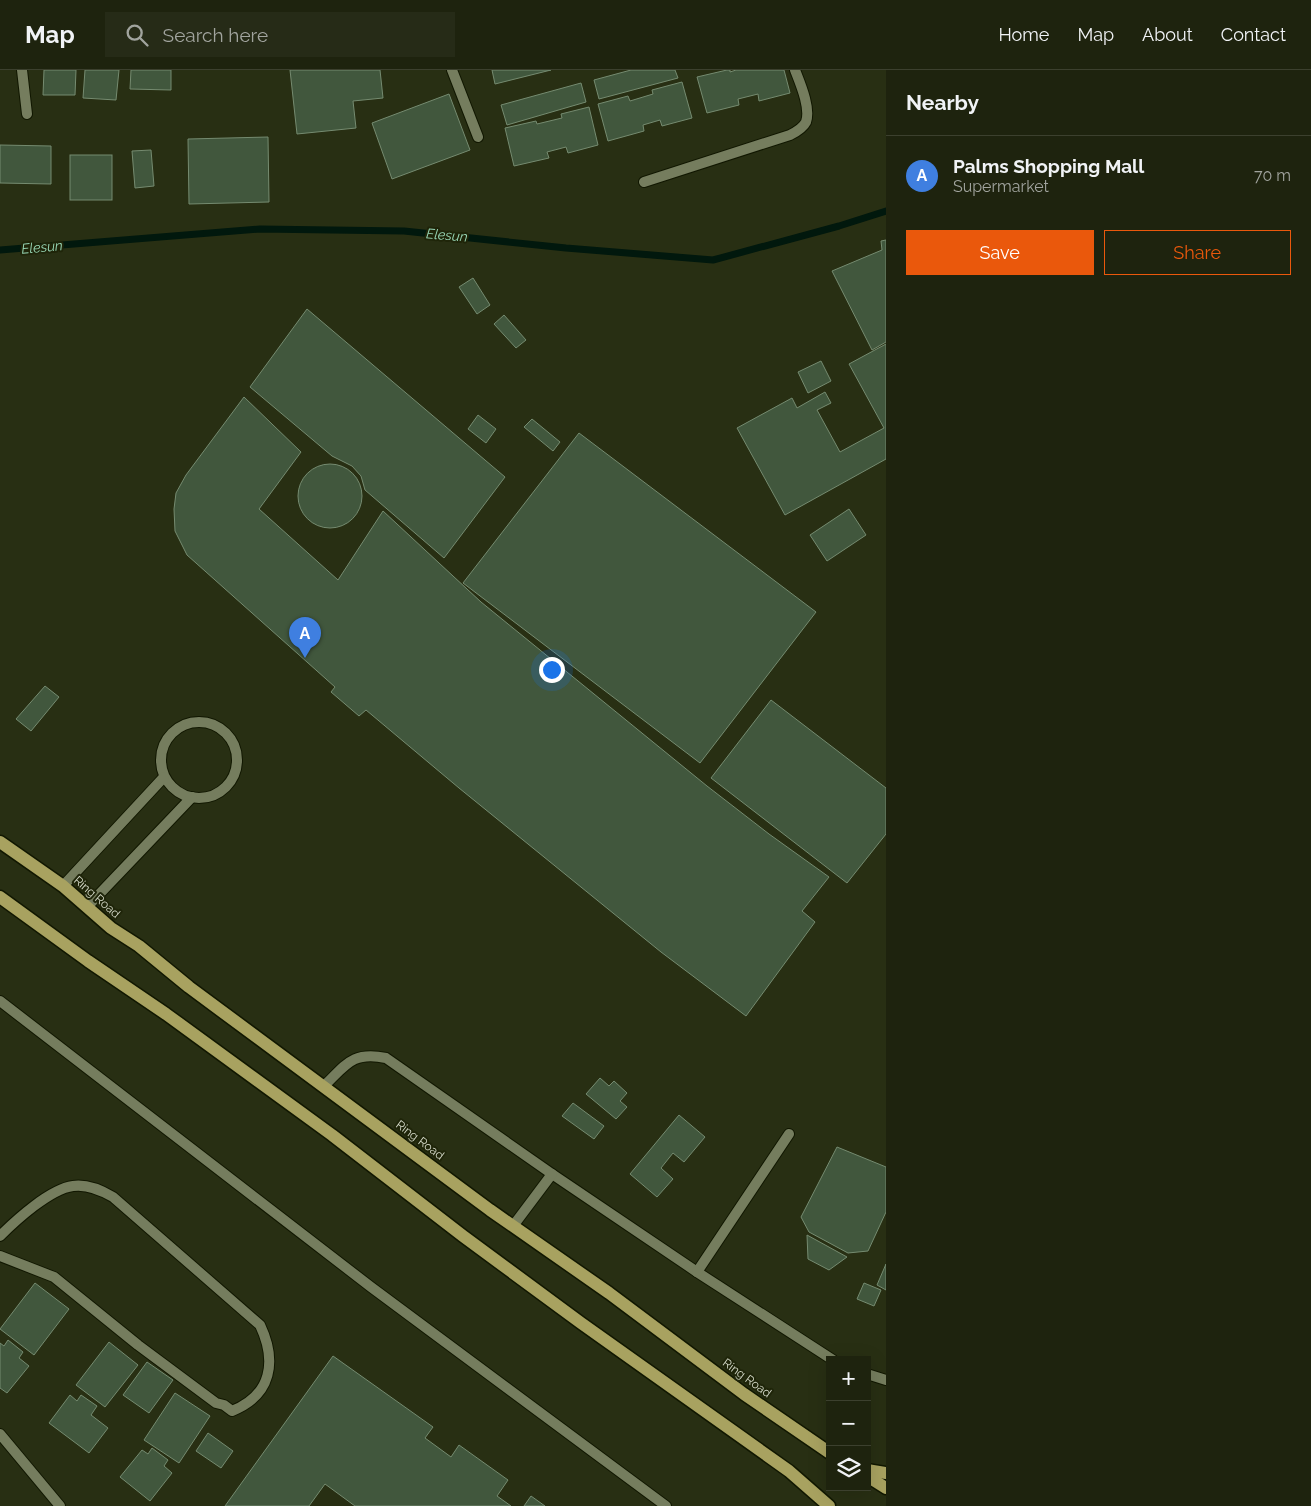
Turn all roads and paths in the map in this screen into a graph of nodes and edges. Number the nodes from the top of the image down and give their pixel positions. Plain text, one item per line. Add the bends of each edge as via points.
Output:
1 (22, 70) edge
2 (452, 70) edge
3 (795, 70) edge
4 (27, 114) dead end
5 (478, 137) dead end
6 (644, 182) dead end
7 (164, 776) junction
8 (192, 798) junction
9 (0, 842) edge
10 (63, 886) junction
11 (0, 897) edge
12 (88, 907) junction
13 (0, 1001) edge
14 (324, 1086) junction
15 (788, 1134) dead end
16 (552, 1174) junction
17 (513, 1226) junction
18 (0, 1236) edge
19 (0, 1256) edge
20 (697, 1272) junction
21 (827, 1356) edge
22 (871, 1375) edge
23 (886, 1380) edge
24 (0, 1434) edge
25 (826, 1449) edge
26 (871, 1471) edge
27 (886, 1473) edge
28 (871, 1479) edge
29 (886, 1488) edge
30 (60, 1506) edge
31 (666, 1506) edge
32 (829, 1506) edge

1 - 4 street
2 - 5 street
3 - 6 street via 806,113 806,122 800,129
7 - 8 street via 181,794
7 - 8 street via 160,761 163,746 172,733 185,724 201,721 217,726 230,736 236,751 236,767 230,782 218,793
7 - 10 street
8 - 12 street
9 - 10 main road, Ring Road
10 - 12 main road, Ring Road
11 - 32 main road via 332,1134 464,1236 789,1471
12 - 14 main road, Ring Road via 111,928
13 - 31 street via 371,1287
14 - 16 street via 351,1060 375,1056 386,1058
14 - 17 main road, Ring Road
15 - 20 street
16 - 17 street
16 - 20 street
17 - 25 main road, Ring Road via 609,1292 744,1394
18 - 19 street via 57,1192 83,1186 104,1192 260,1325 270,1359 266,1380 254,1399 232,1411 216,1403 138,1345 54,1277
20 - 21 street
22 - 23 street
24 - 30 street
26 - 27 main road
28 - 29 main road

